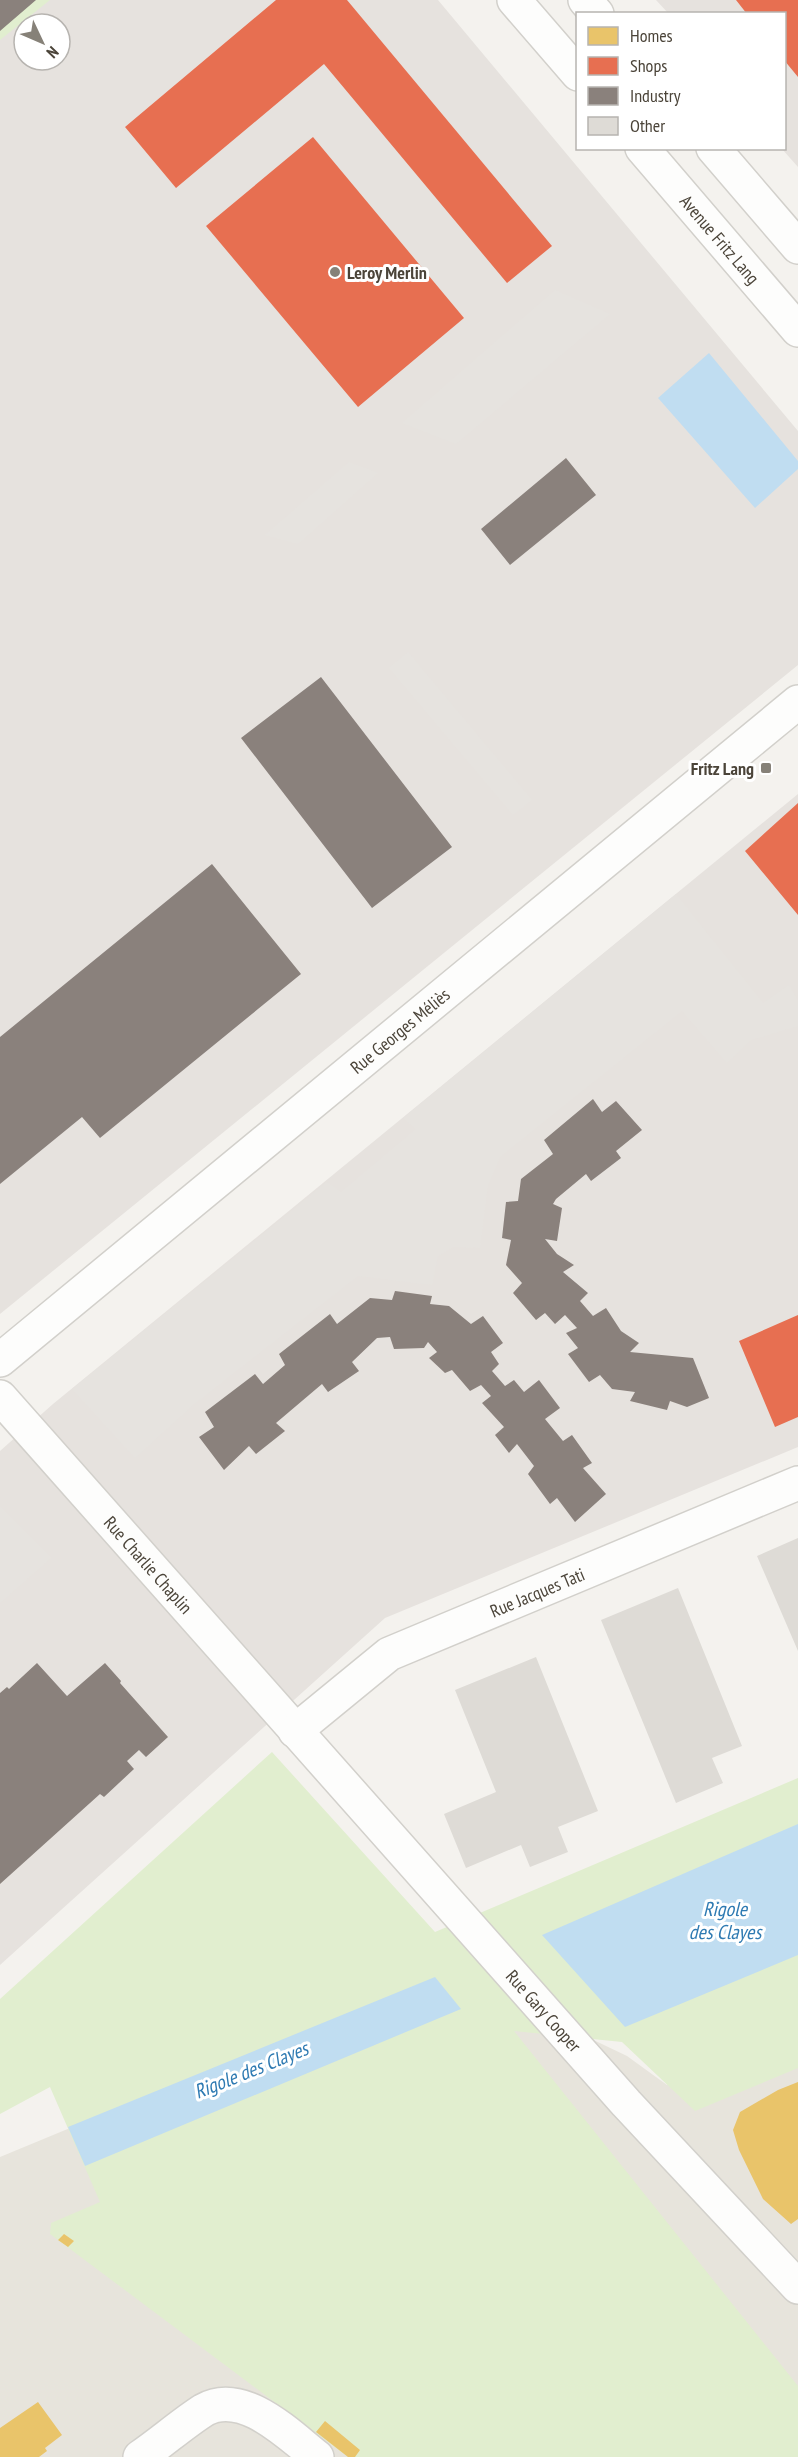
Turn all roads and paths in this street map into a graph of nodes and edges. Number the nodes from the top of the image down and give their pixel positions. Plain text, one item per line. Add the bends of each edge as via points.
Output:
1 (514, 0) edge
2 (585, 0) edge
3 (595, 12) edge
4 (576, 72) edge
5 (644, 150) edge
6 (715, 150) edge
7 (798, 247) edge
8 (798, 330) edge
9 (798, 702) edge
10 (0, 1360) edge
11 (0, 1397) edge
12 (798, 1483) edge
13 (295, 1731) junction
14 (798, 2287) edge
15 (140, 2457) edge
16 (318, 2457) edge

1 - 4 street
2 - 3 street
5 - 8 street, Avenue Fritz Lang
6 - 7 street
9 - 10 street, Rue Georges Méliès
11 - 13 street, Rue Charlie Chaplin
12 - 13 street, Rue Jacques Tati via 389,1654
13 - 14 street, Rue Gary Cooper via 626,2103
15 - 16 street via 206,2409 229,2404 250,2408

